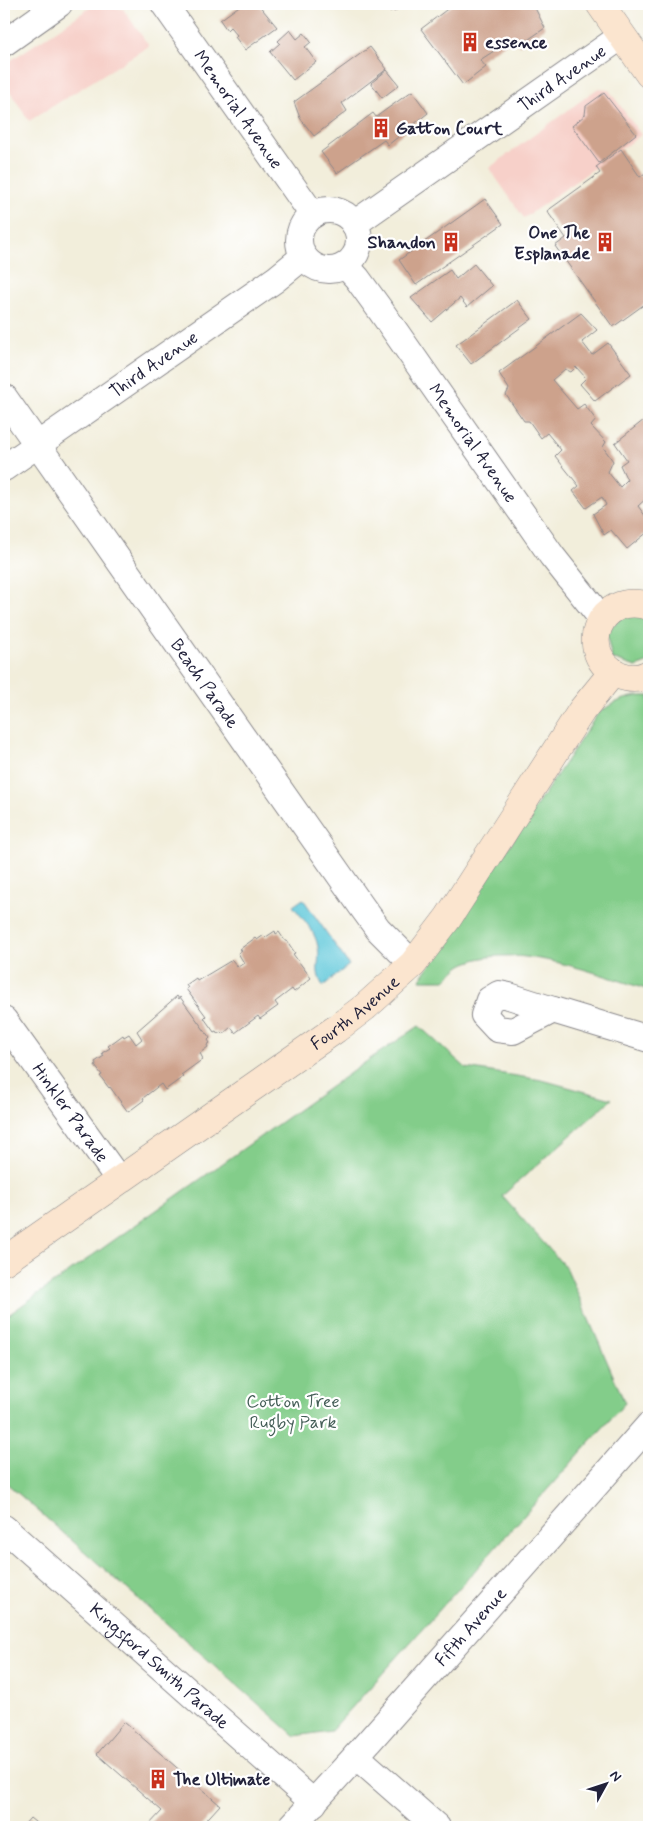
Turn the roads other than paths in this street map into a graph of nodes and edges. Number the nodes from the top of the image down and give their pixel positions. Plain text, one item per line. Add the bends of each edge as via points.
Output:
1 (59, 4) edge
2 (164, 4) edge
3 (600, 4) edge
4 (622, 36) junction
5 (4, 43) edge
6 (649, 74) edge
7 (313, 215) junction
8 (354, 224) junction
9 (303, 257) junction
10 (346, 266) junction
11 (4, 397) edge
12 (37, 445) junction
13 (4, 468) edge
14 (649, 606) edge
15 (602, 619) junction
16 (613, 672) junction
17 (649, 674) edge
18 (412, 964) junction
19 (553, 1010) dead end
20 (4, 1020) edge
21 (649, 1039) edge
22 (119, 1180) junction
23 (4, 1261) edge
24 (649, 1425) edge
25 (4, 1528) edge
26 (356, 1756) junction
27 (314, 1803) junction
28 (290, 1827) edge
29 (437, 1827) edge

1 - 5 street
2 - 7 street, Memorial Avenue
3 - 4 street
4 - 6 street
4 - 8 street, Third Avenue
7 - 8 street via 321,211 340,212
7 - 9 street via 305,221 298,238
8 - 10 street via 358,232 358,251
9 - 10 street via 318,269 328,271
9 - 12 street, Third Avenue
10 - 15 street, Memorial Avenue via 552,556
11 - 12 street, Beach Parade
12 - 13 street, Third Avenue
12 - 18 street, Beach Parade via 362,907
14 - 15 street via 629,602 609,611
15 - 16 street via 597,630 597,648 604,664
16 - 17 street via 635,678
16 - 18 street, Fourth Avenue via 582,710 448,918
18 - 22 street, Fourth Avenue via 365,1007
19 - 21 street
20 - 22 street, Hinkler Parade
22 - 23 street, Fourth Avenue
24 - 26 street, Fifth Avenue
25 - 27 street, Kingsford Smith Parade
26 - 27 street, Fifth Avenue
26 - 29 street
27 - 28 street, Fifth Avenue

